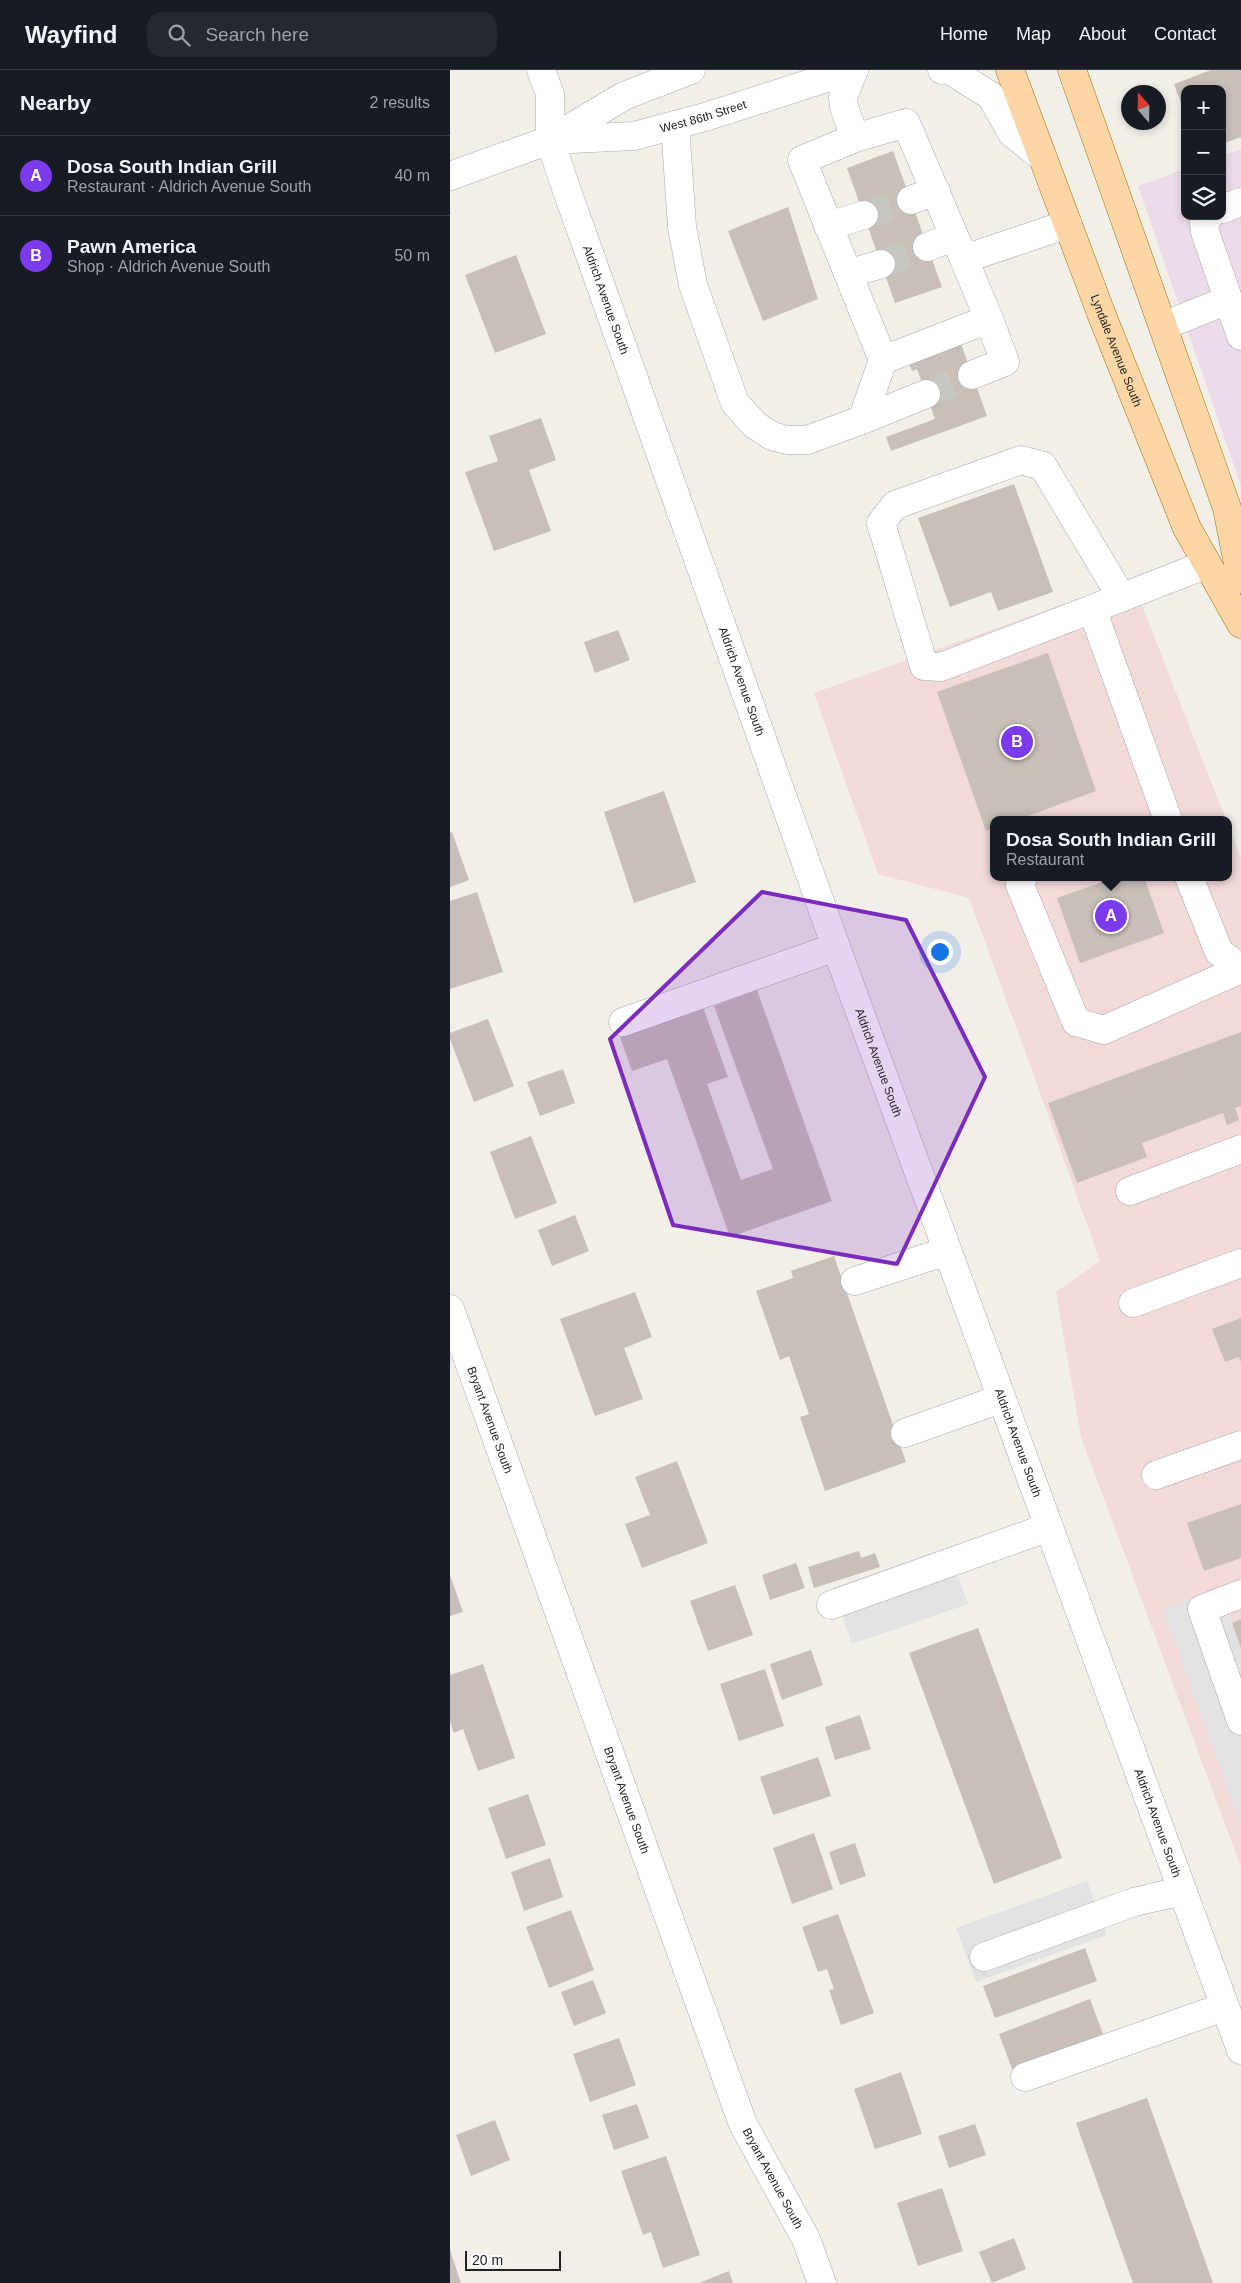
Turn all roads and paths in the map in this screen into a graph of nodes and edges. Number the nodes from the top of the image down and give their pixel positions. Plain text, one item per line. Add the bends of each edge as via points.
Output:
1 (541, 70) edge
2 (691, 70) edge
3 (853, 70) edge
4 (942, 70) edge
5 (1010, 70) edge
6 (1072, 70) edge
7 (675, 125) junction
8 (855, 138) junction
9 (550, 140) junction
10 (1043, 158) junction
11 (450, 176) edge
12 (1241, 202) edge
13 (1226, 208) edge
14 (864, 215) tunnel mouth
15 (1206, 220) edge
16 (1068, 224) junction
17 (828, 226) junction
18 (927, 247) tunnel mouth
19 (959, 248) junction
20 (881, 264) tunnel mouth
21 (848, 274) junction
22 (1228, 300) junction
23 (989, 319) junction
24 (1163, 326) junction
25 (1241, 336) edge
26 (883, 360) junction
27 (972, 375) tunnel mouth
28 (926, 394) tunnel mouth
29 (862, 420) junction
30 (1207, 564) junction
31 (1241, 578) edge
32 (1122, 598) junction
33 (1092, 609) junction
34 (1241, 624) edge
35 (1161, 816) edge
36 (1022, 881) edge
37 (1191, 881) edge
38 (836, 947) junction
39 (1241, 969) edge
40 (623, 1022) dead end
41 (1241, 1149) edge
42 (1130, 1192) dead end
43 (947, 1251) junction
44 (1241, 1263) edge
45 (855, 1281) dead end
46 (1133, 1303) dead end
47 (450, 1309) edge
48 (1000, 1399) junction
49 (905, 1433) dead end
50 (1241, 1445) edge
51 (1156, 1475) dead end
52 (1049, 1527) junction
53 (1241, 1594) edge
54 (831, 1605) dead end
55 (1241, 1721) edge
56 (1182, 1891) junction
57 (984, 1957) dead end
58 (1224, 2007) junction
59 (1241, 2050) edge
60 (1024, 2077) dead end
61 (822, 2283) edge

1 - 9 street, Aldrich Avenue South via 550,94
2 - 9 street, West 86th Street via 624,96
3 - 7 street, West 86th Street
3 - 8 street via 843,97
4 - 10 street via 951,71 991,96 1012,134
5 - 10 main road, Lyndale Avenue South
6 - 24 main road
7 - 9 street, West 86th Street via 634,136
7 - 29 street via 682,227 693,285 735,403 755,425 772,436 788,440 807,440
8 - 17 street via 802,160
8 - 19 street via 906,123 923,196
9 - 11 street, West 86th Street
9 - 38 street, Aldrich Avenue South
10 - 16 main road, Lyndale Avenue South
12 - 13 street
14 - 17 street
15 - 22 street via 1205,232
16 - 19 street
16 - 30 main road, Lyndale Avenue South via 1187,528
17 - 21 street
18 - 19 street
19 - 23 street
20 - 21 street
21 - 26 street
22 - 24 street
22 - 25 street
23 - 26 street
23 - 27 street via 1005,362
24 - 31 main road via 1227,508
26 - 29 street
28 - 29 street
30 - 32 street
30 - 34 main road, Lyndale Avenue South
32 - 33 street
32 - 33 street via 1044,466 1021,460 895,505 881,522 924,666 941,667
33 - 35 street
36 - 39 street via 1020,885 1076,1022 1104,1030
37 - 39 street via 1219,952
38 - 40 street
38 - 43 street, Aldrich Avenue South
41 - 42 street
43 - 45 street
43 - 48 street, Aldrich Avenue South
44 - 46 street
47 - 61 street, Bryant Avenue South via 743,2124 806,2239
48 - 49 street
48 - 52 street, Aldrich Avenue South
50 - 51 street
52 - 54 street
52 - 56 street, Aldrich Avenue South
53 - 55 street via 1202,1608
56 - 57 street via 1134,1902
56 - 58 street, Aldrich Avenue South
58 - 59 street, Aldrich Avenue South
58 - 60 street

